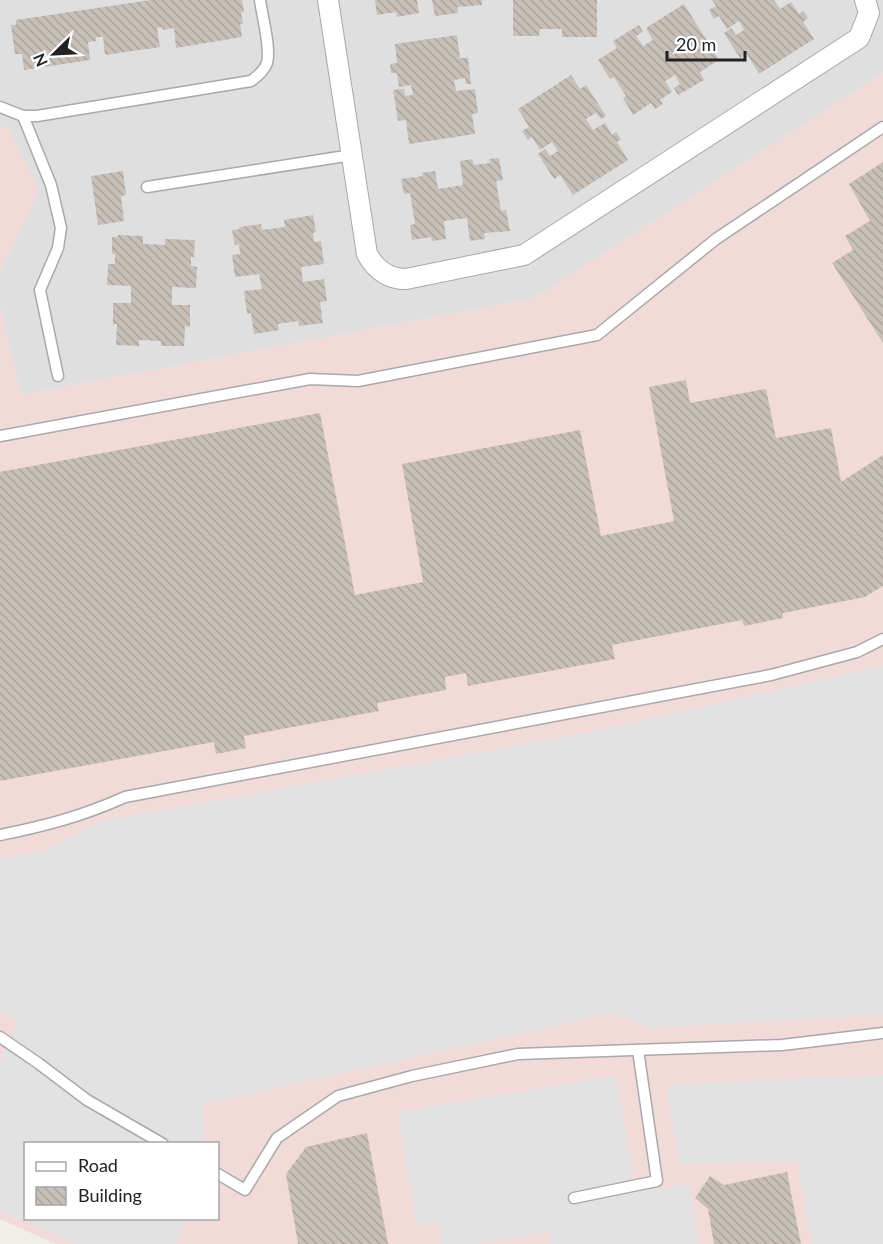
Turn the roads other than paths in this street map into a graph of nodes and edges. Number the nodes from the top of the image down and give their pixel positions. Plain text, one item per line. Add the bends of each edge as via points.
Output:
1 (260, 0) edge
2 (328, 0) edge
3 (866, 0) edge
4 (0, 107) edge
5 (23, 116) junction
6 (883, 127) edge
7 (352, 155) junction
8 (147, 187) dead end
9 (58, 376) dead end
10 (0, 436) edge
11 (883, 639) edge
12 (0, 835) edge
13 (883, 1033) edge
14 (0, 1037) edge
15 (638, 1050) junction
16 (161, 1142) edge
17 (219, 1175) edge
18 (574, 1198) dead end

1 - 5 lane via 267,63 251,81
2 - 7 street
3 - 7 street via 869,13 859,38 524,255 406,279 385,274 367,254
4 - 5 lane
5 - 9 lane via 51,185 61,228 40,290
6 - 10 lane via 716,239 597,334 358,381 310,379
7 - 8 lane
11 - 12 lane via 857,652 771,675 125,797 89,813
13 - 15 lane via 782,1045
14 - 16 lane via 87,1100
15 - 17 lane via 518,1054 338,1096 277,1138 245,1190
15 - 18 lane via 657,1181

